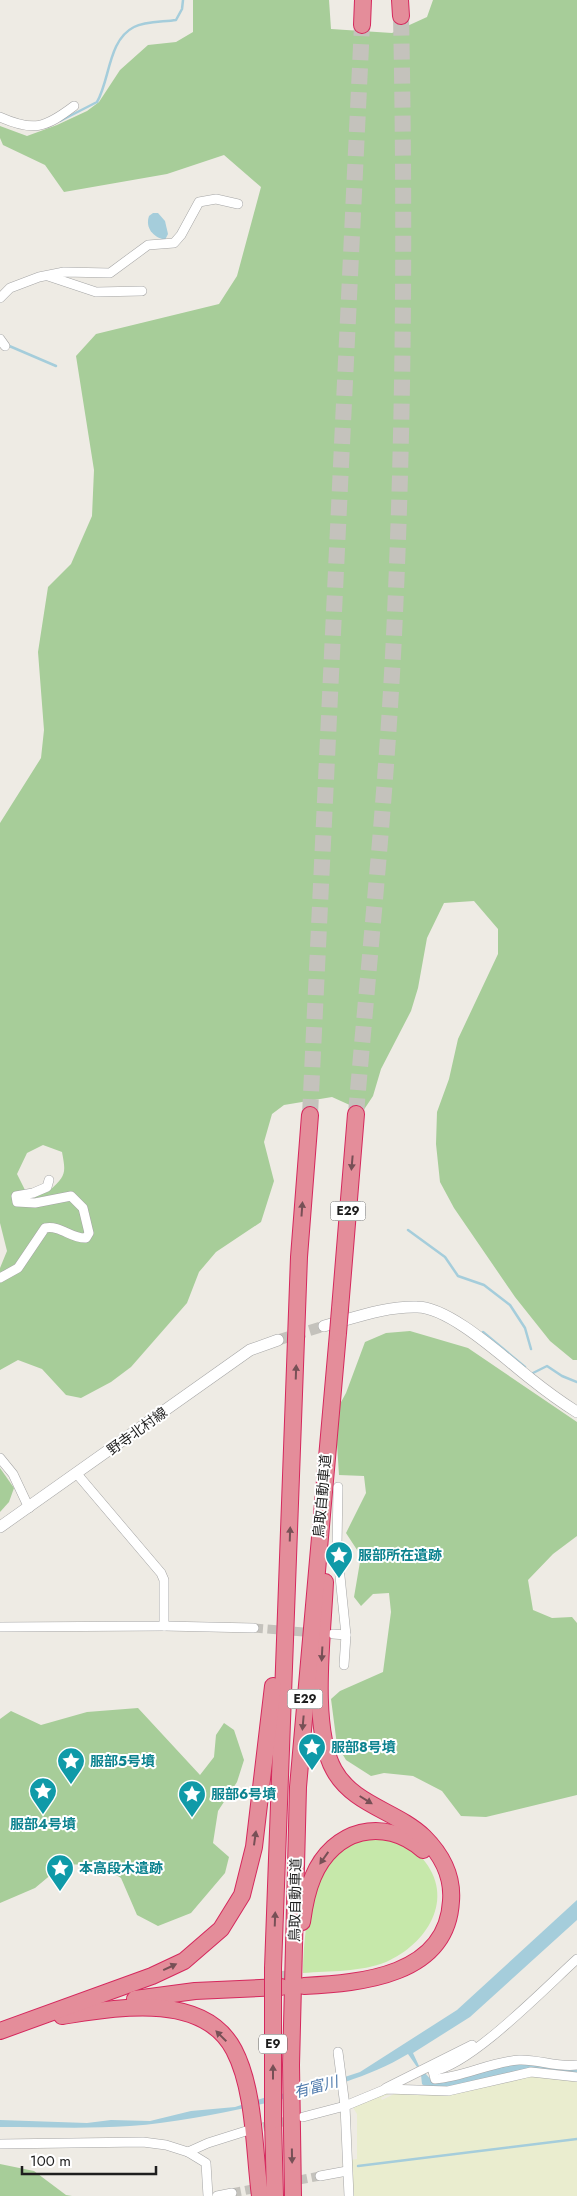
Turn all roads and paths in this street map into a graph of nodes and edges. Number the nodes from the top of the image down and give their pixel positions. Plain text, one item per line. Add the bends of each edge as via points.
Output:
1 (362, 0) edge
2 (362, 25) tunnel mouth
3 (74, 106) dead end
4 (0, 117) edge
5 (238, 204) dead end
6 (47, 275) junction
7 (142, 291) dead end
8 (0, 298) edge
9 (310, 1114) tunnel mouth
10 (356, 1114) tunnel mouth
11 (49, 1180) dead end
12 (0, 1278) edge
13 (331, 1330) junction
14 (278, 1340) tunnel mouth
15 (577, 1412) edge
16 (328, 1430) junction
17 (0, 1458) edge
18 (77, 1474) junction
19 (338, 1487) dead end
20 (29, 1508) junction
21 (0, 1527) edge
22 (289, 1583) junction
23 (164, 1626) junction
24 (0, 1627) edge
25 (254, 1628) tunnel mouth
26 (333, 1634) dead end
27 (346, 1635) junction
28 (344, 1665) dead end
29 (577, 1958) edge
30 (289, 1978) junction
31 (104, 1994) junction
32 (292, 2012) junction
33 (60, 2016) junction
34 (0, 2031) edge
35 (0, 2036) edge
36 (338, 2052) dead end
37 (577, 2065) edge
38 (432, 2069) junction
39 (577, 2077) edge
40 (386, 2089) junction
41 (345, 2106) junction
42 (297, 2116) junction
43 (248, 2128) junction
44 (0, 2144) edge
45 (188, 2152) junction
46 (347, 2171) junction
47 (320, 2176) tunnel mouth
48 (232, 2193) dead end
49 (208, 2196) edge
50 (217, 2196) edge
51 (260, 2196) edge
52 (275, 2196) edge
53 (293, 2196) edge
54 (349, 2196) edge

1 - 2 highway
3 - 4 street via 56,120 39,126 19,125
5 - 6 street via 216,199 199,202 174,243 148,246 116,271
6 - 7 street via 96,292
6 - 8 street via 21,282
22 -> 9 highway, 鳥取自動車道 / E29 via 299,1257
10 -> 13 highway, 鳥取自動車道 / E29, bridge via 340,1309
11 - 12 street via 47,1187 16,1196 17,1202 35,1203 71,1196 83,1208 89,1233 81,1239 54,1226 45,1228 18,1268
13 - 15 street via 393,1308 419,1306 438,1312 455,1320
13 - 16 highway, 鳥取自動車道 / E29
14 - 18 street, 野寺北村線 via 250,1350
16 -> 30 highway, 鳥取自動車道 / E29 via 298,1787
16 -> 30 highway via 321,1710 326,1750 334,1771 357,1795 423,1836 435,1849 450,1878 452,1897 447,1927 434,1946 404,1968 381,1978 356,1983
17 - 20 street via 13,1474
18 - 20 street, 野寺北村線
18 - 23 street via 161,1573 164,1580
19 - 27 street via 337,1547
20 - 21 street, 野寺北村線
30 -> 22 highway, 鳥取自動車道 / E29
31 -> 22 highway via 184,1961 221,1929 242,1895 259,1812 278,1616
23 - 24 street
23 - 25 street
26 - 27 street
27 - 28 street
29 - 38 street via 495,2034
30 - 31 highway via 202,1983
30 - 32 highway, E9
30 -> 32 highway via 344,1975 382,1968 402,1960 427,1941 436,1928 443,1904 437,1870 428,1855 414,1842 385,1830 349,1836 328,1852 313,1877 305,1902
30 - 33 highway via 127,2000
52 -> 30 highway, E9, bridge via 273,2120
31 - 34 highway
32 - 42 highway, E9 via 291,2065
33 - 35 highway
43 -> 33 highway via 244,2078 234,2050 222,2034 188,2013 135,2007
36 - 41 street
37 - 38 street via 518,2060 454,2078 435,2079
38 - 40 street
39 - 40 street via 531,2072 448,2091
40 - 41 street
41 - 42 street
41 - 46 street
42 -> 53 highway, E9
43 - 45 street
43 - 51 highway
44 - 45 street via 143,2142
45 - 49 street via 206,2163
46 - 47 street
46 - 54 street
48 - 50 street

